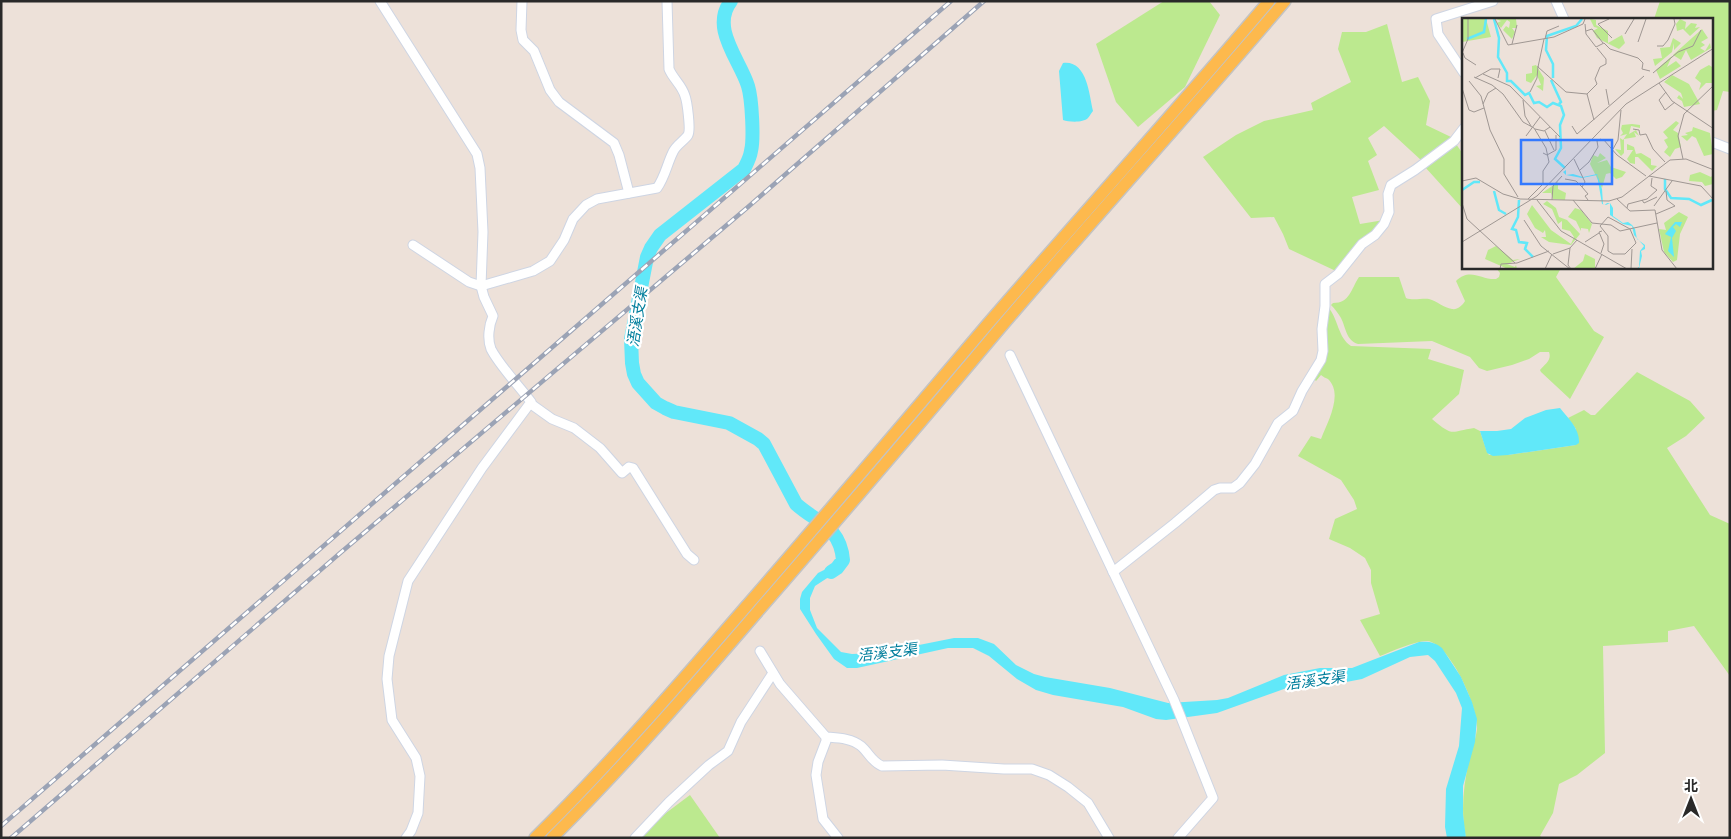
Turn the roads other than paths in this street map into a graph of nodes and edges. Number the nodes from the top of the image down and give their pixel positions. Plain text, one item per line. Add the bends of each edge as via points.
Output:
1 (380, 1) edge
2 (522, 1) edge
3 (667, 1) edge
4 (1269, 1) edge
5 (1285, 1) edge
6 (1493, 1) edge
7 (1556, 1) edge
8 (1564, 18) edge
9 (1462, 70) edge
10 (1462, 131) edge
11 (1714, 143) edge
12 (1730, 149) edge
13 (629, 193) junction
14 (413, 245) dead end
15 (481, 286) junction
16 (1010, 355) dead end
17 (531, 404) junction
18 (841, 507) junction
19 (694, 560) dead end
20 (1114, 572) junction
21 (760, 651) dead end
22 (773, 674) junction
23 (826, 737) junction
24 (406, 838) edge
25 (535, 838) edge
26 (552, 838) edge
27 (635, 838) edge
28 (838, 838) edge
29 (1109, 838) edge
30 (1178, 838) edge

1 - 15 street via 477,154 483,232
2 - 13 street via 523,40 534,50 550,90 559,102 614,143
3 - 13 street via 670,68 686,96 689,132 675,148 657,188
4 - 18 main road via 994,318
5 - 18 main road
6 - 9 street via 1436,19 1438,34
7 - 8 street
10 - 20 street via 1454,141 1391,185 1389,212 1384,224 1325,284 1321,360 1293,411 1276,425 1255,464 1240,483 1233,488 1214,490
11 - 12 street
13 - 15 street via 597,199 581,209 550,261 533,271
14 - 15 street via 469,282
15 - 17 street via 493,316 489,325 492,349
16 - 20 street
17 - 19 street via 552,419 574,428 600,448 622,473 629,467 633,468 687,554
17 - 24 street via 482,468 408,581 389,656 387,679 392,720 416,758 420,776 418,813
18 - 25 main road via 805,539 640,729
18 - 26 main road via 815,546 661,724
20 - 30 street via 1174,700 1213,798
21 - 22 street
22 - 23 street
22 - 27 street via 741,722 728,751 709,765
23 - 28 street via 816,775 823,819
23 - 29 street via 855,742 882,766 1032,769 1068,787 1088,803

